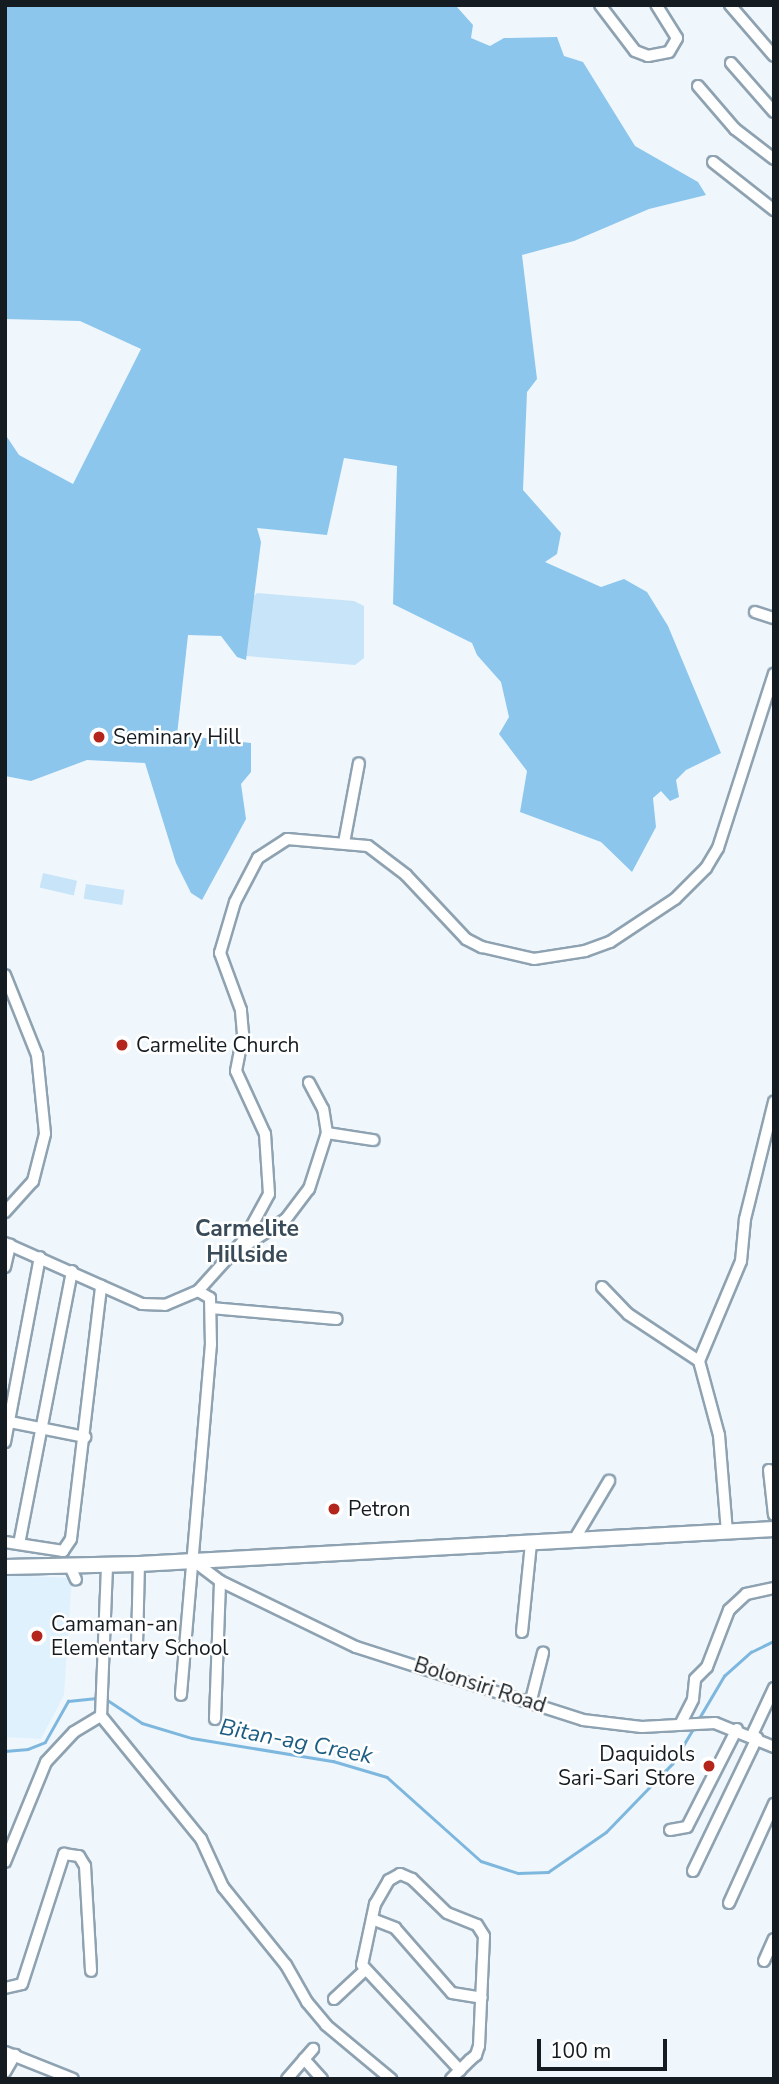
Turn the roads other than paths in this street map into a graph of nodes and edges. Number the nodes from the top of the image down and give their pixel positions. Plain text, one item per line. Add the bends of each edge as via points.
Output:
1 (600, 5) edge
2 (656, 5) edge
3 (730, 5) edge
4 (774, 56) edge
5 (731, 63) dead end
6 (698, 86) dead end
7 (774, 113) edge
8 (774, 159) edge
9 (713, 162) dead end
10 (774, 210) edge
11 (755, 612) dead end
12 (774, 618) edge
13 (774, 674) edge
14 (359, 763) dead end
15 (344, 843) junction
16 (5, 975) edge
17 (309, 1083) dead end
18 (774, 1102) edge
19 (771, 1116) edge
20 (327, 1133) junction
21 (373, 1140) dead end
22 (5, 1212) edge
23 (7, 1244) edge
24 (233, 1253) junction
25 (40, 1257) junction
26 (5, 1267) edge
27 (72, 1271) junction
28 (101, 1286) junction
29 (602, 1287) dead end
30 (198, 1291) junction
31 (211, 1308) junction
32 (337, 1319) dead end
33 (699, 1361) junction
34 (7, 1422) edge
35 (42, 1428) junction
36 (85, 1437) junction
37 (5, 1442) edge
38 (769, 1470) dead end
39 (609, 1481) dead end
40 (774, 1516) edge
41 (774, 1521) edge
42 (774, 1529) edge
43 (727, 1532) junction
44 (574, 1540) junction
45 (5, 1542) edge
46 (531, 1543) junction
47 (19, 1544) junction
48 (69, 1563) junction
49 (107, 1564) junction
50 (139, 1564) junction
51 (195, 1564) junction
52 (5, 1567) edge
53 (76, 1580) dead end
54 (220, 1581) junction
55 (774, 1588) edge
56 (522, 1632) dead end
57 (136, 1644) dead end
58 (543, 1653) dead end
59 (774, 1688) edge
60 (181, 1695) dead end
61 (531, 1700) junction
62 (102, 1711) junction
63 (215, 1719) dead end
64 (683, 1725) junction
65 (737, 1729) junction
66 (755, 1737) junction
67 (774, 1747) edge
68 (774, 1804) edge
69 (670, 1830) dead end
70 (5, 1862) edge
71 (693, 1871) dead end
72 (729, 1903) dead end
73 (372, 1919) junction
74 (774, 1939) edge
75 (764, 1961) dead end
76 (365, 1970) junction
77 (91, 1971) dead end
78 (5, 1988) edge
79 (482, 1998) junction
80 (334, 1999) dead end
81 (313, 2049) dead end
82 (10, 2054) edge
83 (304, 2059) junction
84 (460, 2070) junction
85 (5, 2072) edge
86 (70, 2078) edge
87 (287, 2079) edge
88 (323, 2079) edge
89 (391, 2079) edge
90 (451, 2079) edge

1 - 2 street via 635,51 648,56 669,52 677,38
3 - 4 street
5 - 7 street
6 - 8 street via 735,129
9 - 10 street
11 - 12 street
13 - 15 street via 718,848 706,868 675,900 610,942 571,956 505,956 482,947 450,924 392,861 368,846
14 - 15 street
15 - 24 street via 287,839 267,849 242,888 222,943 223,969 243,1022 236,1071 265,1134 271,1180 265,1206
16 - 22 street via 37,1055 45,1134 33,1181
17 - 20 street via 323,1109
18 - 19 street
19 - 33 street via 741,1261
20 - 21 street
20 - 24 street via 309,1189 294,1210
23 - 25 street
23 - 26 street
24 - 30 street
25 - 27 street
25 - 34 street
27 - 28 street
27 - 35 street
28 - 30 street via 153,1306
28 - 36 street
29 - 33 street via 628,1314
30 - 31 street via 210,1298
31 - 32 street
31 - 51 street
33 - 43 street via 719,1435
34 - 35 street
34 - 37 street
35 - 36 street
35 - 47 street
36 - 47 street via 68,1546 62,1550
38 - 40 street
39 - 44 street
41 - 42 street
42 - 43 main road
43 - 44 main road
44 - 46 main road
45 - 47 street
46 - 51 main road
46 - 56 street
48 - 49 main road
48 - 52 main road
48 - 53 street
49 - 50 main road
49 - 62 street
50 - 51 main road
50 - 57 street
51 - 54 street, Bolonsiri Road
51 - 60 street
54 - 61 street, Bolonsiri Road via 327,1636
54 - 63 street
55 - 64 street via 746,1594 729,1610 707,1667 695,1679
58 - 61 street
59 - 66 street
61 - 64 street, Bolonsiri Road via 606,1724
62 - 70 street via 46,1762
62 - 89 street via 201,1839 223,1887 286,1965 307,2003 326,2025
64 - 65 street, Bolonsiri Road via 704,1722
65 - 66 street, Bolonsiri Road
65 - 69 street via 687,1827
66 - 67 street, Bolonsiri Road
66 - 71 street
68 - 72 street
73 - 76 street via 362,1959
73 - 79 street via 394,1928 452,1993
73 - 79 street via 379,1896 400,1874 412,1879 447,1913 477,1926 484,1941
74 - 75 street
76 - 80 street
76 - 84 street
77 - 78 street via 85,1866 79,1856 65,1851 22,1984
79 - 84 street via 478,2052
81 - 83 street
82 - 85 street
82 - 86 street
83 - 87 street
83 - 88 street
84 - 90 street

